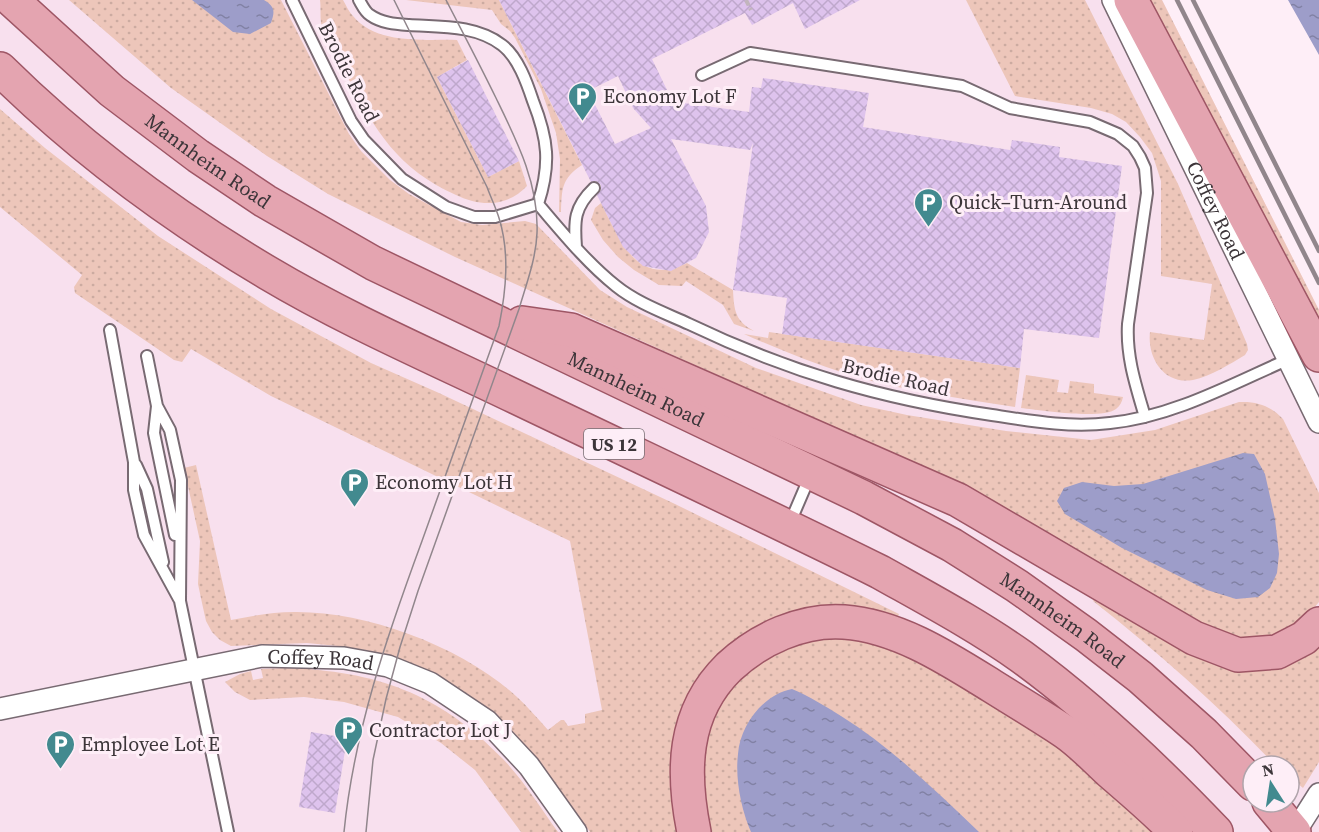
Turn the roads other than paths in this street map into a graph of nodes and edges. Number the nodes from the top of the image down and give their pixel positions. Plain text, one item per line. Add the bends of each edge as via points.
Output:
1 (12, 0) edge
2 (292, 0) edge
3 (359, 0) edge
4 (1116, 2) edge
5 (0, 69) edge
6 (702, 75) dead end
7 (594, 188) dead end
8 (538, 204) junction
9 (576, 247) junction
10 (485, 317) junction
11 (110, 330) dead end
12 (147, 356) dead end
13 (1304, 357) edge
14 (157, 406) junction
15 (1145, 417) junction
16 (1319, 422) edge
17 (812, 473) junction
18 (788, 527) junction
19 (180, 556) junction
20 (180, 601) junction
21 (1319, 624) edge
22 (193, 670) junction
23 (0, 709) edge
24 (1241, 772) edge
25 (1319, 794) edge
26 (1279, 814) edge
27 (228, 832) edge
28 (576, 832) edge
29 (694, 832) edge
30 (1176, 832) edge
31 (1216, 832) edge
32 (1294, 832) edge

1 - 10 main road, Mannheim Road via 112,90 207,163 373,263
2 - 8 lane, Brodie Road via 351,120 364,140 402,180 446,207 474,217 495,217
3 - 8 lane via 369,14 386,22 468,30 504,46 517,65 544,129 546,167
4 - 13 main road
5 - 18 main road, US 12 via 127,180 270,274 417,350
6 - 15 lane via 750,54 797,61 962,87 1010,108 1105,127 1128,141 1145,168 1148,193 1127,340
7 - 9 lane via 584,198 574,224
8 - 9 lane, Brodie Road
9 - 15 lane, Brodie Road via 617,287 641,301 756,354 836,382 903,400 1052,424 1084,425
10 - 17 main road, Mannheim Road
10 - 21 main road via 571,330 958,500 1194,638 1238,655 1277,652 1304,638
11 - 20 lane via 135,462 134,490 144,535
12 - 14 lane
13 - 15 lane, Brodie Road
13 - 16 street
14 - 19 lane via 154,433
14 - 19 lane via 170,430 181,480
17 - 18 lane
17 - 24 main road, Mannheim Road via 952,545 1017,586 1140,677
18 - 31 main road, US 12 via 940,605 1021,657 1155,768
19 - 20 lane
20 - 22 lane
22 - 23 street, Coffey Road
22 - 27 lane
22 - 28 street, Coffey Road via 262,656 345,658 388,666 430,683 487,721 529,766
25 - 32 street
26 - 32 main road
29 - 30 main road via 686,771 688,743 696,718 722,674 767,639 806,625 843,622 880,628 942,654 1067,733

